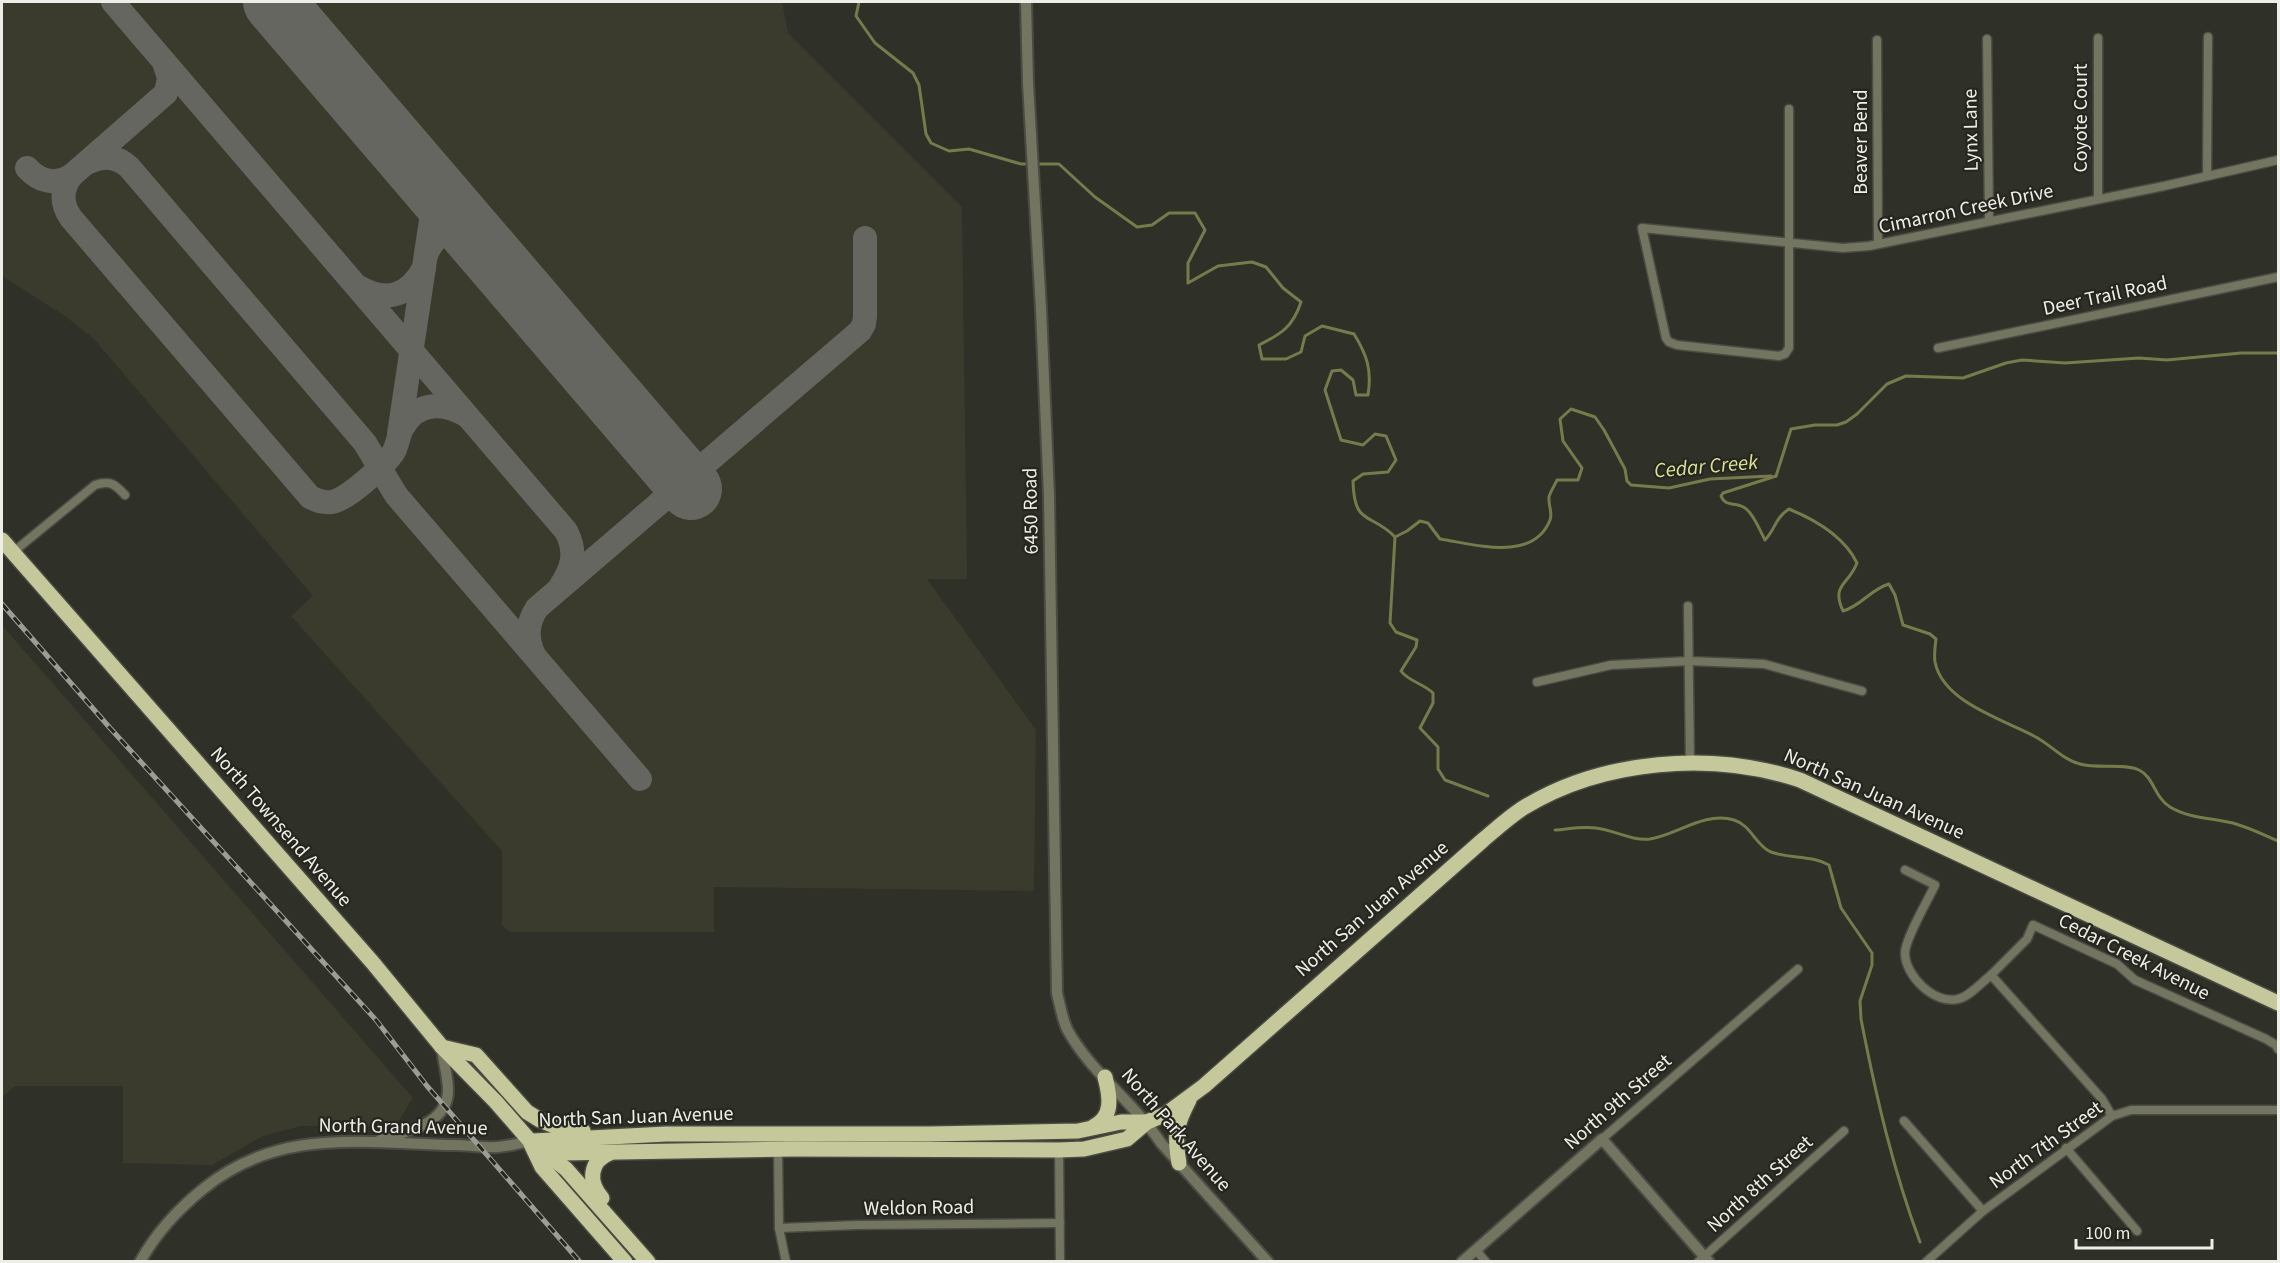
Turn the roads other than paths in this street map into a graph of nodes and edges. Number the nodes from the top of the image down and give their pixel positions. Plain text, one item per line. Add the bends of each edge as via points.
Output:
1 (1026, 2) edge
2 (2208, 37) dead end
3 (2098, 38) dead end
4 (1987, 39) dead end
5 (1877, 40) dead end
6 (1789, 109) dead end
7 (2278, 160) edge
8 (2207, 176) junction
9 (2098, 198) junction
10 (1989, 220) junction
11 (1789, 243) junction
12 (1878, 244) junction
13 (2278, 277) edge
14 (1938, 348) dead end
15 (125, 495) dead end
16 (2, 540) edge
17 (12, 553) junction
18 (1688, 606) dead end
19 (1689, 661) junction
20 (1537, 682) dead end
21 (1862, 691) dead end
22 (1690, 764) junction
23 (1905, 870) dead end
24 (1798, 969) dead end
25 (1991, 975) junction
26 (2278, 1003) edge
27 (1063, 1019) joint
28 (442, 1047) junction
29 (2278, 1048) edge
30 (1105, 1077) junction
31 (1191, 1095) junction
32 (2278, 1110) edge
33 (2112, 1116) junction
34 (1904, 1121) dead end
35 (1147, 1122) junction
36 (1088, 1129) junction
37 (1844, 1131) dead end
38 (666, 1134) junction
39 (1602, 1139) junction
40 (530, 1141) junction
41 (374, 1142) junction
42 (2066, 1148) junction
43 (778, 1150) junction
44 (1059, 1150) junction
45 (610, 1153) junction
46 (1179, 1163) junction
47 (1983, 1211) junction
48 (1060, 1223) junction
49 (779, 1228) junction
50 (2137, 1231) dead end
51 (1476, 1250) junction
52 (1703, 1260) edge
53 (647, 1261) edge
54 (140, 1262) edge
55 (625, 1262) edge
56 (786, 1262) edge
57 (1060, 1262) edge
58 (1268, 1262) edge
59 (1462, 1262) edge
60 (1486, 1262) edge
61 (1926, 1262) edge

1 - 27 street, 6450 Road via 1049,485 1056,969
2 - 8 street
3 - 9 street, Coyote Court
4 - 10 street, Lynx Lane
5 - 12 street, Beaver Bend
6 - 11 street
7 - 8 street, Cimarron Creek Drive
8 - 9 street, Cimarron Creek Drive
9 - 10 street, Cimarron Creek Drive
10 - 12 street, Cimarron Creek Drive
11 - 11 street via 1642,228 1669,342 1785,354 1789,348
11 - 12 street, Cimarron Creek Drive via 1842,248
13 - 14 street, Deer Trail Road
15 - 17 street via 115,483 95,485
16 - 17 highway, North Townsend Avenue
17 - 28 highway, North Townsend Avenue via 373,963
18 - 19 street
19 - 20 street via 1611,665
19 - 21 street via 1764,664
19 - 22 street
22 - 26 highway, North San Juan Avenue via 1755,768 1800,780
22 - 31 highway, North San Juan Avenue via 1636,768 1603,776 1563,789 1522,809
23 - 25 street, Cedar Creek Avenue via 1935,885 1905,952 1907,965 1919,982 1944,1001 1960,999
24 - 39 street, North 9th Street
25 - 29 street, Cedar Creek Avenue via 2027,939 2033,925 2117,964 2135,980
25 - 33 street via 2102,1099
27 - 30 street, North Park Avenue via 1082,1051
28 - 38 highway via 476,1055 527,1112 540,1120 569,1129
28 - 40 highway, North Townsend Avenue
28 - 41 street via 448,1093 444,1106 423,1126
30 - 35 street, North Park Avenue
30 - 36 highway via 1109,1109 1100,1124
31 - 35 highway, North San Juan Avenue via 1166,1114
31 - 46 highway via 1176,1130
32 - 33 street, North 7th Street via 2131,1110
33 - 42 street, North 7th Street
34 - 47 street
35 - 36 highway, North San Juan Avenue via 1120,1122
35 - 44 highway, North San Juan Avenue via 1127,1139 1084,1149
35 - 46 street, North Park Avenue
36 - 38 highway, North San Juan Avenue via 930,1134
37 - 52 street, North 8th Street
38 - 40 highway, North San Juan Avenue
39 - 51 street, North 9th Street
39 - 52 street
40 - 41 street, North Grand Avenue via 497,1147
40 - 45 highway, North San Juan Avenue via 561,1153
40 - 53 highway, North Townsend Avenue via 566,1169
40 - 55 highway, North Townsend Avenue via 542,1167
41 - 54 street, North Grand Avenue via 284,1147 229,1170 164,1225
42 - 47 street, North 7th Street
42 - 50 street
43 - 44 highway, North San Juan Avenue
43 - 45 highway, North San Juan Avenue
43 - 49 street
44 - 48 street
45 - 53 highway via 594,1166 594,1190 642,1244
46 - 58 street, North Park Avenue
47 - 61 street, North 7th Street
48 - 49 street, Weldon Road
48 - 57 street
49 - 56 street
51 - 59 street, North 9th Street
51 - 60 street

